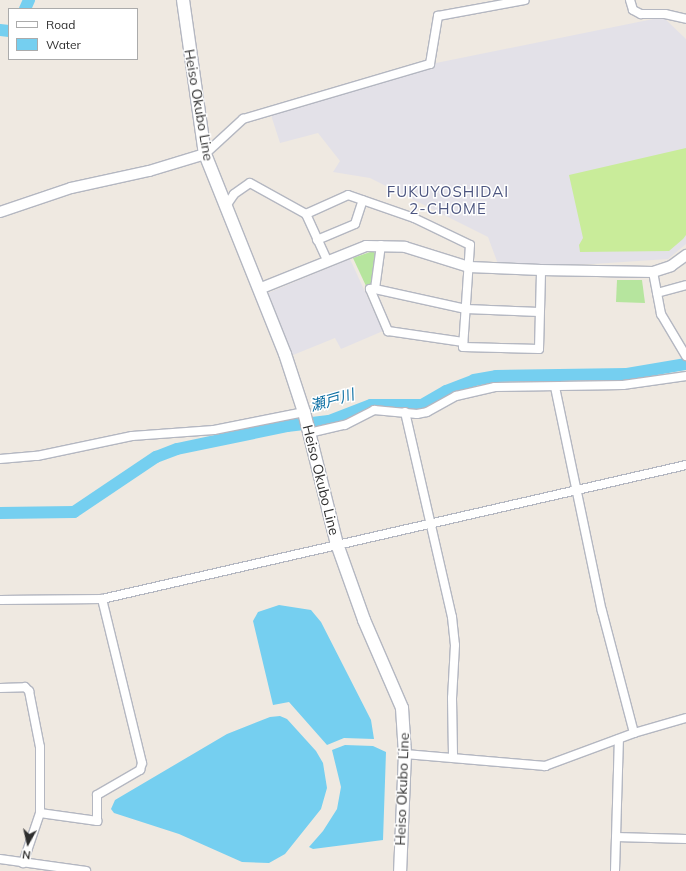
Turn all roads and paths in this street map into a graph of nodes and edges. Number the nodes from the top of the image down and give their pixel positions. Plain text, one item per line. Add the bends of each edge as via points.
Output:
1 (183, 0) edge
2 (522, 0) edge
3 (630, 0) edge
4 (686, 19) edge
5 (205, 154) junction
6 (363, 200) junction
7 (226, 206) junction
8 (1, 213) edge
9 (306, 214) junction
10 (317, 240) junction
11 (381, 245) junction
12 (686, 256) edge
13 (327, 260) junction
14 (469, 267) junction
15 (541, 270) junction
16 (653, 272) junction
17 (686, 285) edge
18 (259, 289) junction
19 (375, 289) junction
20 (657, 293) junction
21 (466, 309) junction
22 (540, 312) junction
23 (463, 342) junction
24 (686, 356) edge
25 (686, 376) edge
26 (555, 387) junction
27 (405, 412) junction
28 (307, 424) junction
29 (0, 459) edge
30 (686, 466) edge
31 (579, 491) junction
32 (430, 525) junction
33 (337, 544) junction
34 (102, 599) junction
35 (0, 600) edge
36 (0, 688) edge
37 (686, 718) edge
38 (634, 733) junction
39 (619, 739) junction
40 (405, 754) junction
41 (453, 758) junction
42 (40, 813) junction
43 (616, 837) junction
44 (686, 839) edge
45 (0, 859) edge
46 (23, 863) junction
47 (86, 871) edge
48 (400, 871) edge
49 (615, 871) edge

1 - 5 main road, Heiso Okubo Line
2 - 5 street via 438,16 430,64 243,120
3 - 4 street via 633,10 641,14 665,14
5 - 7 main road, Heiso Okubo Line
5 - 8 street via 149,171 71,188
6 - 9 street via 348,195
6 - 10 street via 355,224
6 - 14 street via 414,218 470,245
7 - 9 street via 234,194 250,183
7 - 18 main road, Heiso Okubo Line
9 - 10 street
10 - 13 street
11 - 13 street via 366,246
11 - 14 street via 405,247
11 - 19 street
12 - 16 street via 671,266
13 - 18 street
14 - 15 street
14 - 21 street
15 - 16 street
15 - 22 street
16 - 20 street
17 - 20 street
18 - 28 main road, Heiso Okubo Line via 285,354
19 - 21 street
19 - 23 street via 370,289 388,331
20 - 24 street via 661,314
21 - 22 street
21 - 23 street
22 - 23 street via 539,349 463,347
25 - 26 street via 623,385
26 - 27 street via 495,387 456,396 427,412
26 - 31 street
27 - 28 street via 374,410 345,425
27 - 32 street
28 - 29 street via 132,436 37,456
28 - 33 main road, Heiso Okubo Line
30 - 31 street
31 - 32 street
31 - 38 street via 602,611
32 - 33 street
32 - 41 street via 452,617 455,645 452,698
33 - 34 street
33 - 40 main road, Heiso Okubo Line via 364,620 402,708
34 - 35 street
34 - 42 street via 142,763 140,770 97,795 97,821
36 - 42 street via 25,687 29,691 40,747
37 - 38 street
38 - 39 street
39 - 41 street via 545,766
39 - 43 street
40 - 41 street
40 - 48 main road, Heiso Okubo Line
42 - 46 street
43 - 44 street
43 - 49 street
45 - 46 street
46 - 47 street

